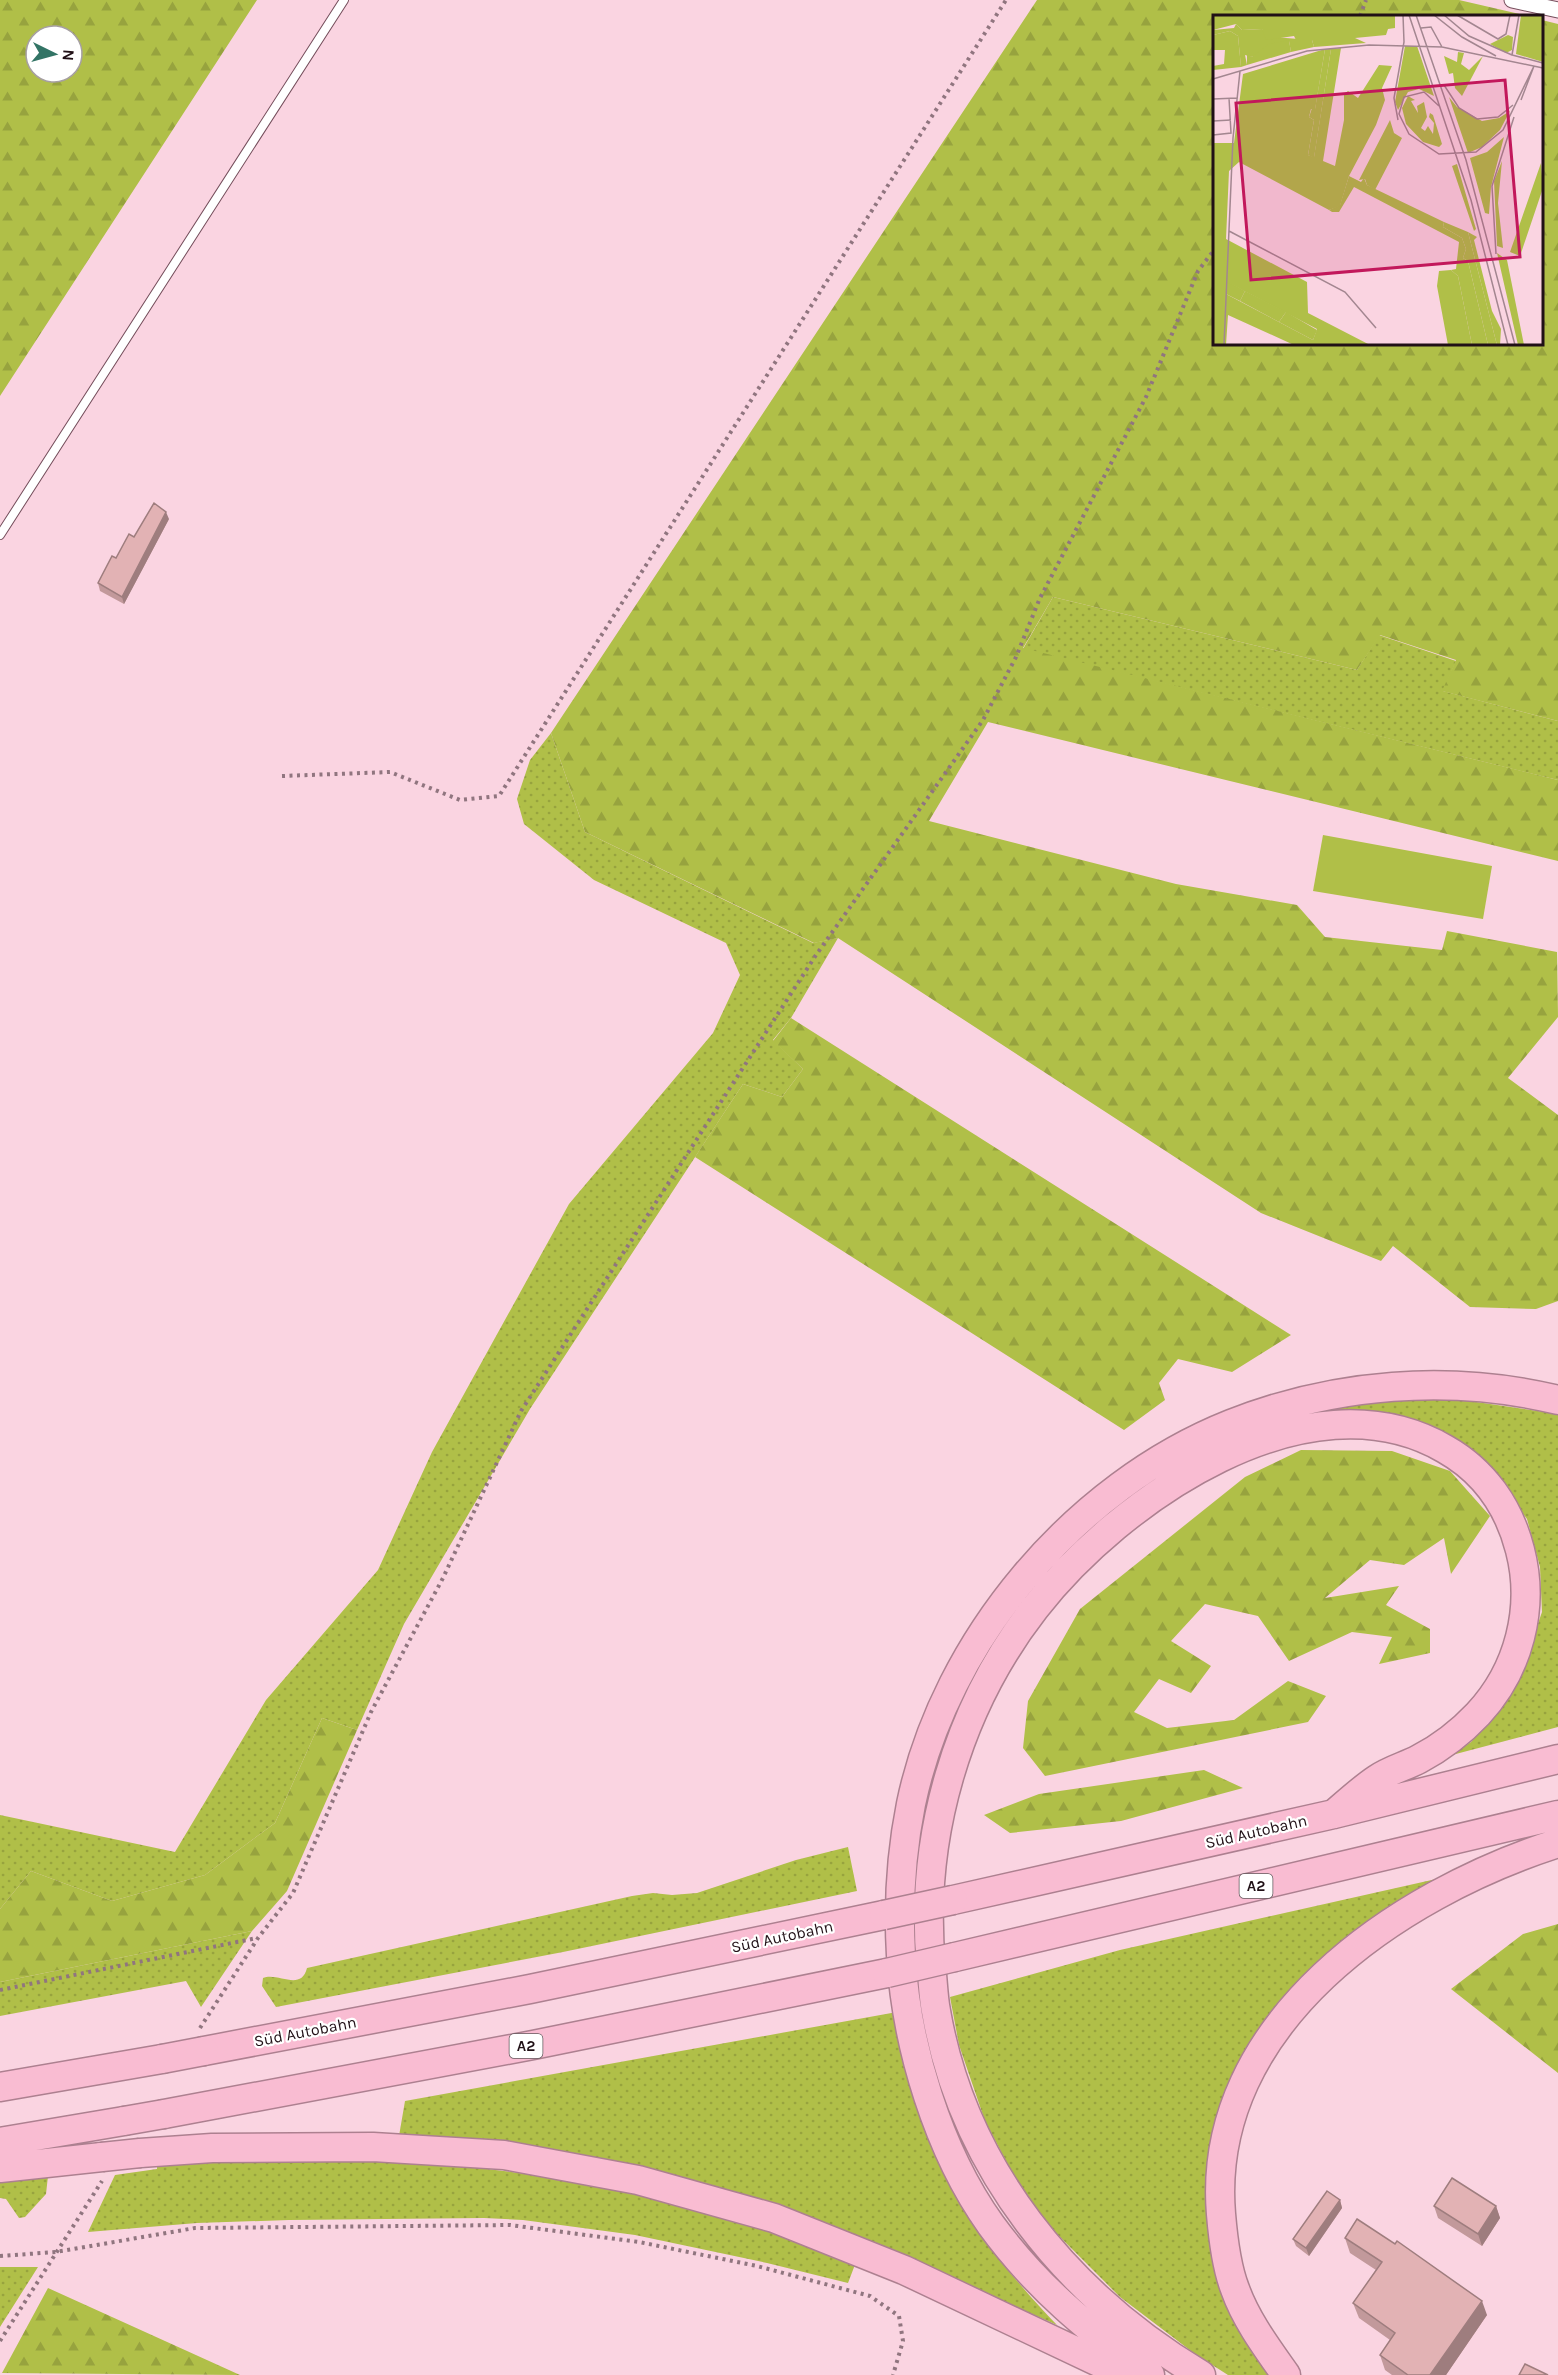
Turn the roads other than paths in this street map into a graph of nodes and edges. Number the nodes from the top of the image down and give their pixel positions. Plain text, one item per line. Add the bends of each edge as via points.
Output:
1 (345, 0) edge
2 (1512, 0) edge
3 (1558, 10) edge
4 (0, 535) edge
5 (1558, 1400) edge
6 (1558, 1759) edge
7 (1334, 1814) junction
8 (1558, 1815) edge
9 (1558, 1843) edge
10 (0, 2087) edge
11 (0, 2142) edge
12 (0, 2168) edge
13 (1126, 2375) edge
14 (1150, 2375) edge
15 (1201, 2375) edge
16 (1286, 2375) edge

1 - 4 lane
2 - 3 street
5 - 14 highway via 1488,1388 1427,1385 1362,1390 1295,1402 1229,1424 1167,1455 1110,1495 1059,1538 1015,1587 978,1640 950,1690 917,1781 902,1859 899,1924 912,2041 929,2099 954,2160 990,2222 1056,2300
6 - 7 highway, Süd Autobahn
7 - 10 highway, Süd Autobahn, bridge via 884,1915 541,1986
7 - 15 highway via 1379,1777 1422,1758 1478,1715 1514,1658 1524,1624 1523,1561 1501,1502 1461,1458 1406,1431 1375,1426 1307,1429 1260,1441 1171,1485 1117,1523 1036,1607 1004,1653 960,1743 935,1832 929,1892 936,2011 949,2066 991,2168 1029,2224 1071,2274 1125,2322
8 - 11 highway, A2, bridge via 887,1973 533,2045
9 - 16 highway via 1466,1880 1407,1912 1352,1950 1302,1996 1267,2044 1238,2097 1225,2141 1219,2186 1223,2240 1235,2289 1260,2340
12 - 13 highway, bridge via 212,2148 373,2147 504,2155 638,2180 774,2218 893,2265

